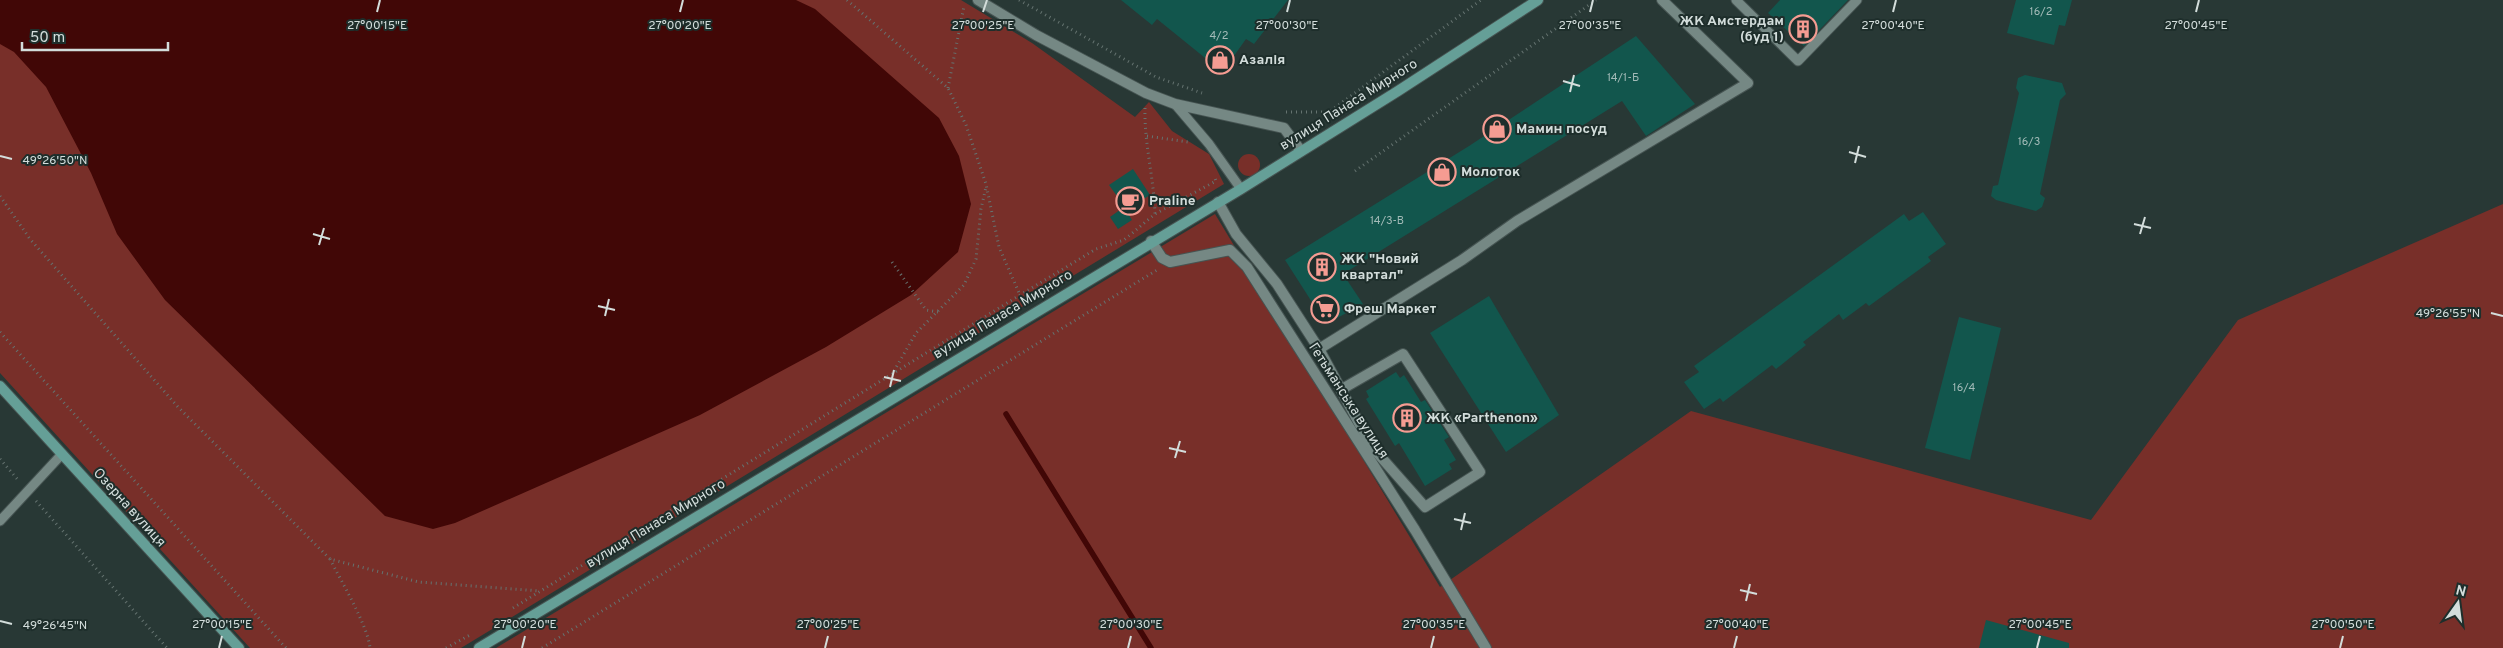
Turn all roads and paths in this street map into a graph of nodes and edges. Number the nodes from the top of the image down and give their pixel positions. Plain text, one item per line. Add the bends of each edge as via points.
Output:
1 (847, 0) edge
2 (965, 0) edge
3 (978, 0) edge
4 (1019, 0) edge
5 (1481, 0) edge
6 (1538, 0) edge
7 (1596, 0) edge
8 (1662, 0) edge
9 (1736, 0) edge
10 (1857, 0) edge
11 (1156, 77) junction
12 (948, 88) junction
13 (1151, 94) junction
14 (1205, 94) dead end
15 (1175, 104) junction
16 (1283, 112) dead end
17 (1147, 136) junction
18 (1191, 143) dead end
19 (1301, 152) junction
20 (1355, 171) dead end
21 (1214, 172) dead end
22 (986, 184) junction
23 (1240, 189) junction
24 (0, 196) edge
25 (1218, 202) junction
26 (1154, 214) junction
27 (1151, 241) junction
28 (892, 262) dead end
29 (1170, 262) junction
30 (1020, 295) junction
31 (938, 312) junction
32 (0, 332) edge
33 (1319, 349) junction
34 (893, 372) junction
35 (0, 386) edge
36 (1342, 389) junction
37 (62, 454) junction
38 (0, 458) edge
39 (27, 491) junction
40 (0, 521) edge
41 (330, 559) junction
42 (540, 591) junction
43 (508, 612) dead end
44 (475, 632) dead end
45 (167, 648) edge
46 (238, 648) edge
47 (286, 648) edge
48 (370, 648) edge
49 (446, 648) edge
50 (479, 648) edge
51 (542, 648) edge
52 (1486, 648) edge

1 - 12 path
2 - 12 path
3 - 13 street via 1036,35
4 - 11 path
5 - 16 path via 1329,112
6 - 19 main road, вулиця Панаса Мирного
7 - 20 path
8 - 33 street via 1748,83 1517,221 1462,260
9 - 10 lane via 1798,61
11 - 13 path
11 - 14 path
12 - 22 path via 966,125
13 - 15 street
13 - 17 path via 1145,109
15 - 19 street via 1284,128
15 - 23 lane via 1209,144
17 - 18 path
17 - 26 path via 1154,185
19 - 23 main road, вулиця Панаса Мирного
21 - 26 path via 1216,181
22 - 30 path via 999,246
22 - 31 path via 976,258 964,285
23 - 25 main road, вулиця Панаса Мирного
24 - 41 path via 30,239 178,407
25 - 27 main road, вулиця Панаса Мирного
25 - 33 street via 1236,234 1277,284
26 - 30 path via 1124,240 1096,249
27 - 29 street via 1162,258
27 - 50 main road, вулиця Панаса Мирного
28 - 31 path via 926,310
29 - 51 path
29 - 52 street, Гетьманська вулиця via 1230,250 1247,267 1415,530
30 - 34 path
31 - 34 path via 916,333
32 - 47 path
33 - 36 street
34 - 42 path
35 - 37 main road, Озерна вулиця
36 - 36 street via 1372,447 1425,507 1480,472 1403,354
37 - 39 lane
37 - 46 main road, Озерна вулиця
38 - 39 path
39 - 40 lane
39 - 45 path
41 - 42 path via 419,582
41 - 48 path via 358,615
42 - 43 path
44 - 49 path

